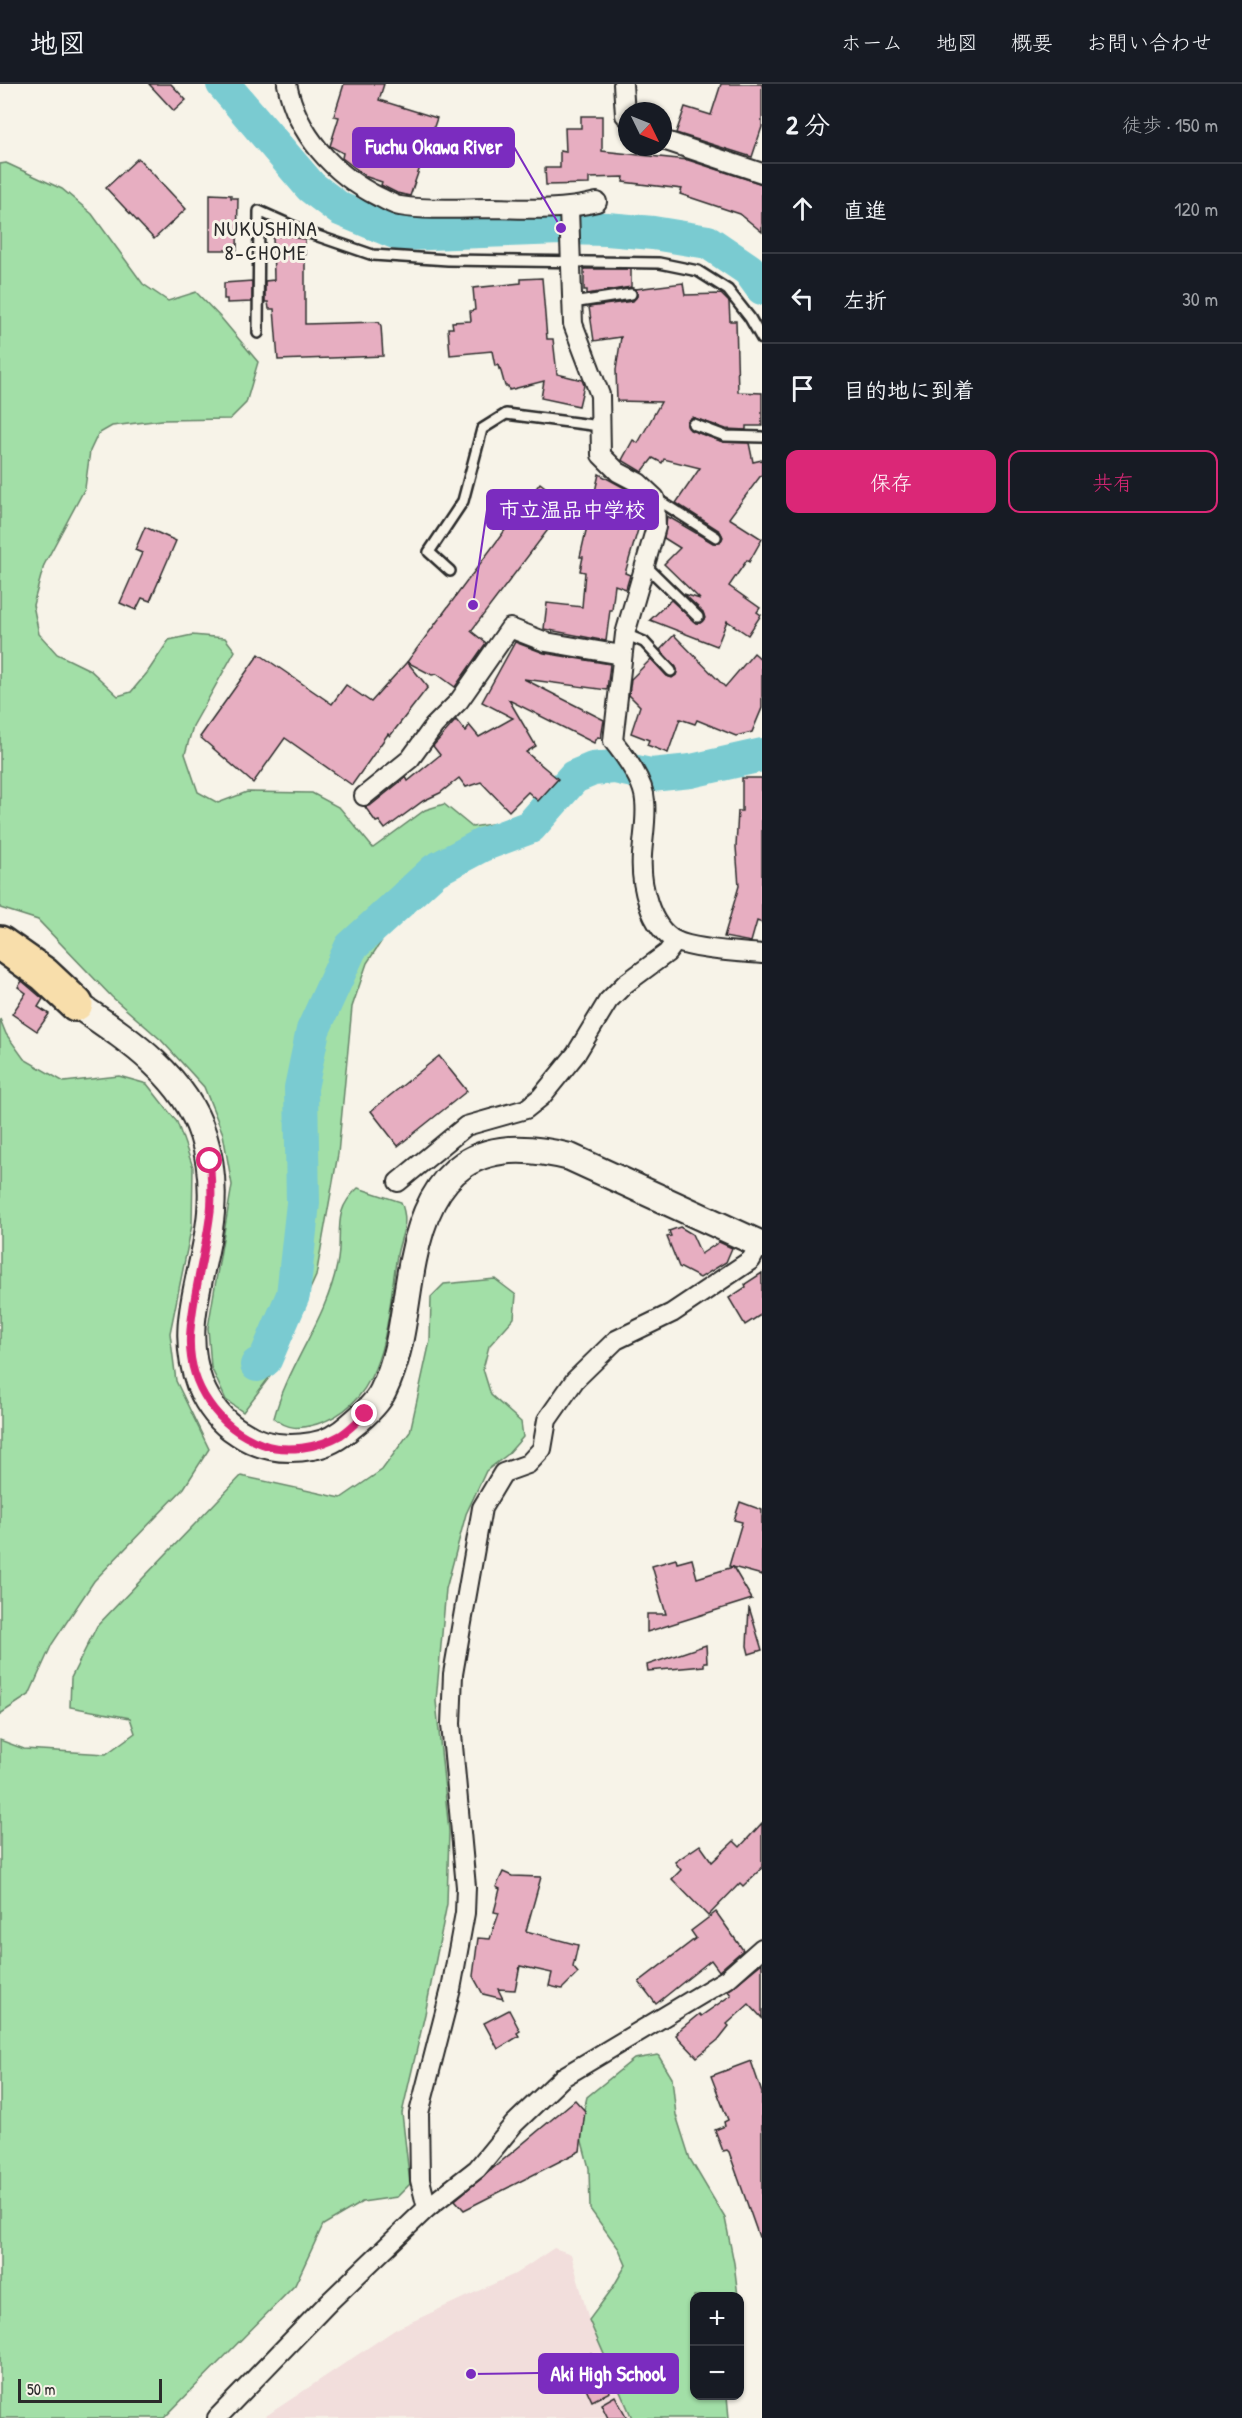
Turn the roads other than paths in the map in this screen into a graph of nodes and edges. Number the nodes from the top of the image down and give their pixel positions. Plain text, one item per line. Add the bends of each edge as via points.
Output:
1 (286, 84) edge
2 (623, 84) edge
3 (624, 102) edge
4 (672, 143) edge
5 (762, 173) edge
6 (597, 202) dead end
7 (569, 211) junction
8 (570, 254) junction
9 (631, 294) dead end
10 (572, 303) junction
11 (258, 333) dead end
12 (762, 339) edge
13 (693, 424) dead end
14 (600, 426) junction
15 (762, 437) edge
16 (655, 498) junction
17 (716, 537) dead end
18 (646, 566) junction
19 (450, 571) dead end
20 (698, 617) dead end
21 (625, 634) junction
22 (622, 655) junction
23 (671, 672) dead end
24 (364, 796) dead end
25 (676, 941) junction
26 (0, 943) edge
27 (762, 954) edge
28 (0, 960) edge
29 (76, 1004) junction
30 (454, 1137) junction
31 (470, 1160) junction
32 (398, 1182) dead end
33 (761, 1244) edge
34 (762, 1948) edge
35 (427, 2208) junction
36 (217, 2418) edge

1 - 7 street via 309,138 331,165 362,189 398,206
2 - 3 street
4 - 5 street
6 - 7 street
7 - 8 street
8 - 10 street
8 - 11 lane via 448,260 373,255 259,211
8 - 12 lane via 698,271 728,290
9 - 10 lane
10 - 14 street via 573,324 600,395
13 - 15 lane via 725,436
14 - 16 street via 601,455
14 - 19 lane via 506,414 482,429 463,501 429,552
16 - 17 lane
16 - 18 street via 656,527
18 - 20 lane
18 - 21 street
21 - 22 street
21 - 23 lane via 644,642
22 - 24 street via 546,642 510,628 459,701 410,759
22 - 25 street via 613,741 629,760 646,799 642,859 645,892 657,923
25 - 27 street
25 - 30 street via 667,953 608,1000 576,1054 541,1097 526,1109 466,1126
26 - 29 highway
28 - 29 highway via 37,985
29 - 31 street via 117,1032 177,1086 203,1133 210,1161 211,1213 190,1340 195,1371 207,1402 229,1426 266,1446 314,1446 341,1435 383,1393 398,1351 422,1223 451,1174
30 - 31 street
30 - 32 street
31 - 33 street via 513,1148 541,1149 570,1157
33 - 35 street via 751,1260 672,1313 616,1340 575,1380 547,1420 542,1449 528,1464 503,1473 482,1508 453,1674 451,1724 465,1913 451,1989 419,2113 420,2180
34 - 35 street via 727,1979 563,2077 514,2124 477,2169
35 - 36 street

